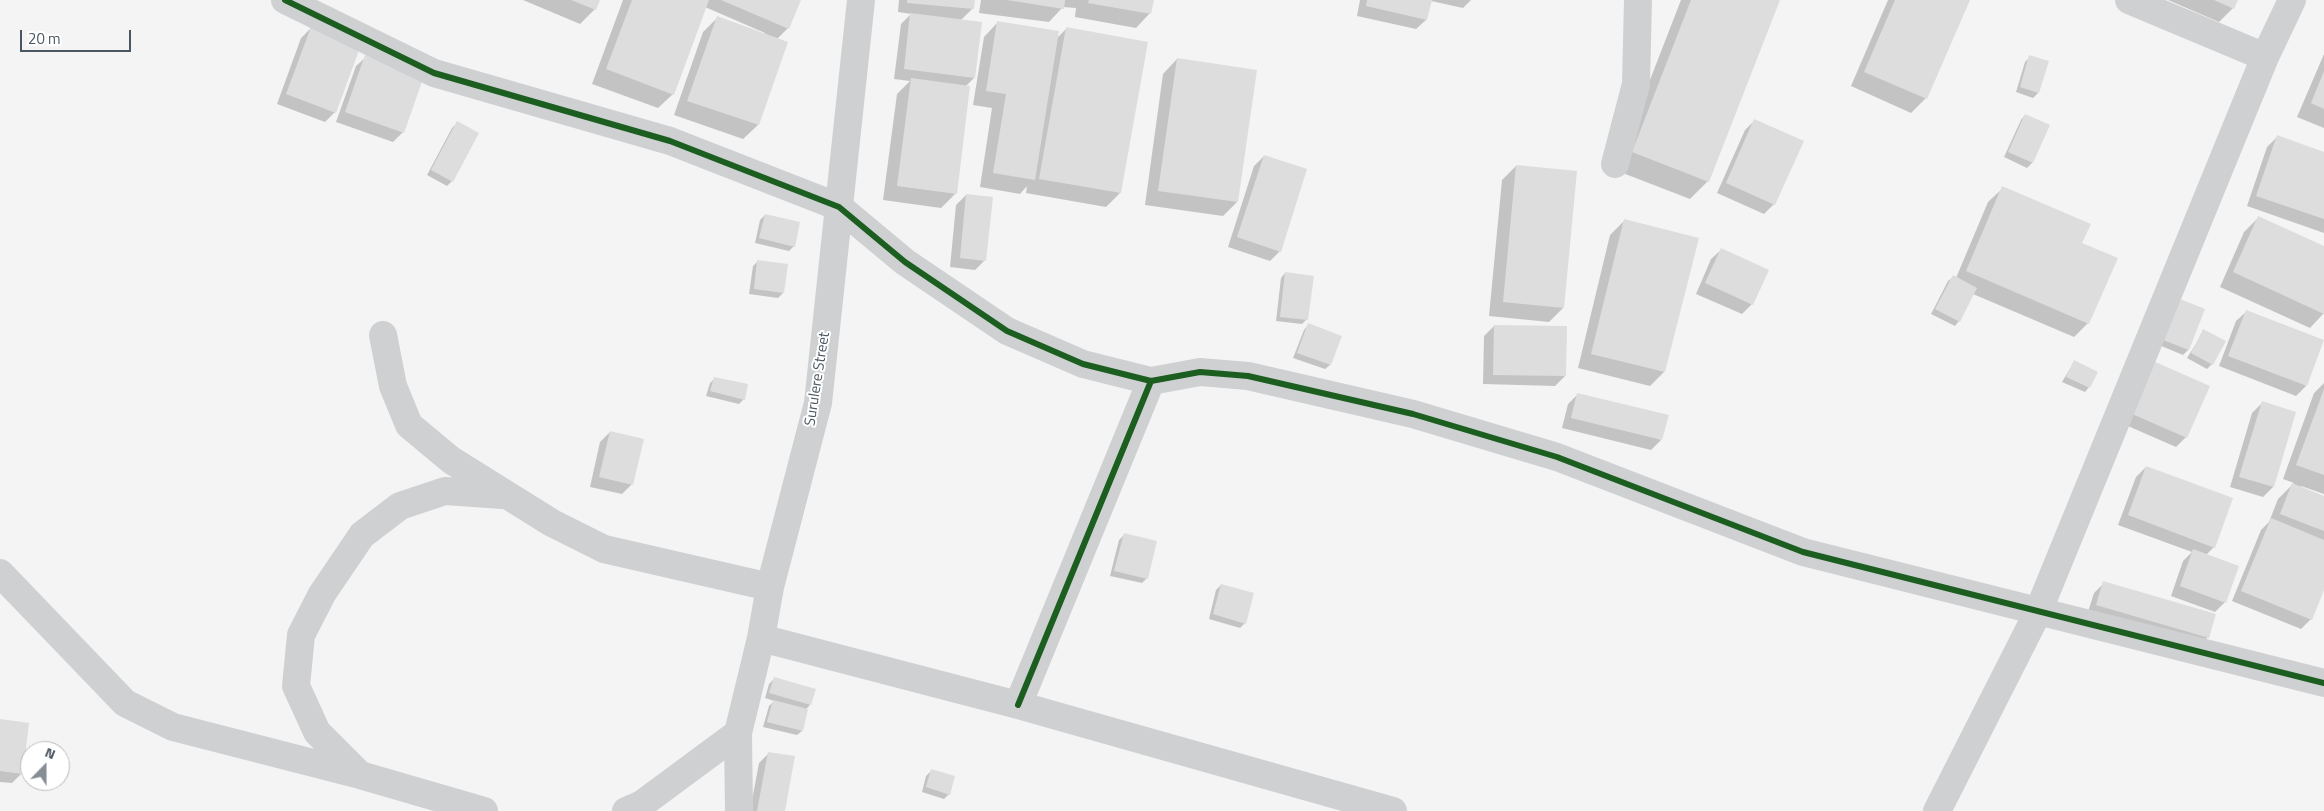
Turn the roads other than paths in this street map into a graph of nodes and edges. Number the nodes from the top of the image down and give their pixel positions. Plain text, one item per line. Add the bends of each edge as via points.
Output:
1 (285, 0) edge
2 (861, 0) edge
3 (1638, 0) edge
4 (2129, 0) edge
5 (2292, 0) edge
6 (2266, 57) junction
7 (1615, 164) dead end
8 (839, 207) junction
9 (383, 335) dead end
10 (1151, 381) junction
11 (507, 496) junction
12 (0, 573) edge
13 (770, 587) junction
14 (2038, 612) junction
15 (761, 638) junction
16 (2324, 683) edge
17 (1018, 705) junction
18 (738, 733) junction
19 (360, 775) junction
20 (1377, 809) edge
21 (484, 811) edge
22 (626, 811) edge
23 (739, 811) edge
24 (1937, 811) edge

1 - 8 street via 434,73 670,141
2 - 8 street, Surulere Street
3 - 7 street via 1636,84
4 - 6 street
5 - 6 street
6 - 14 street
8 - 10 street via 905,262 1007,331 1084,364
8 - 13 street, Surulere Street via 818,403
9 - 11 street via 393,386 409,425 451,460
10 - 14 street via 1200,372 1248,376 1413,414 1557,457 1804,552
10 - 17 street
11 - 13 street via 604,549
11 - 19 street via 445,491 400,506 362,536 322,594 301,635 296,686 317,732
12 - 19 street via 125,703 173,727
13 - 15 street, Surulere Street
14 - 16 street
14 - 24 street
15 - 17 street
15 - 18 street, Surulere Street
17 - 20 street
18 - 22 street via 642,804
18 - 23 street, Surulere Street
19 - 21 street

